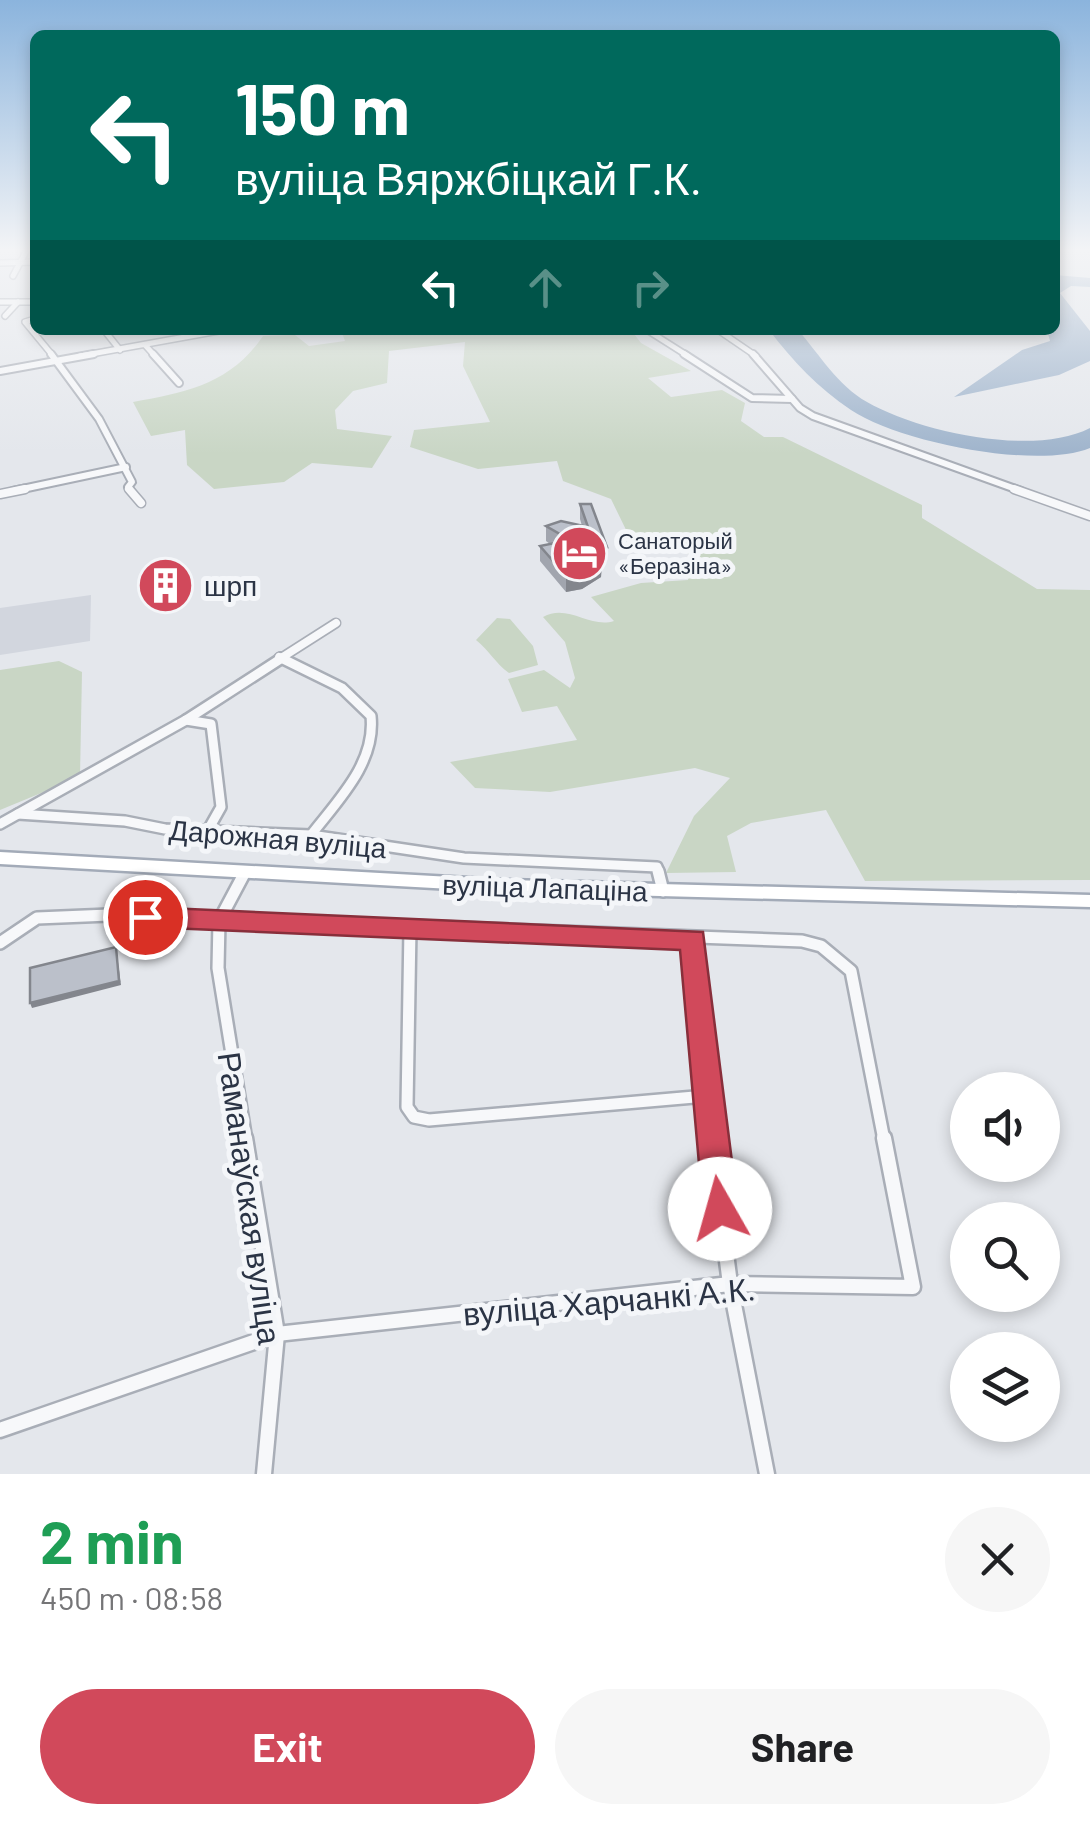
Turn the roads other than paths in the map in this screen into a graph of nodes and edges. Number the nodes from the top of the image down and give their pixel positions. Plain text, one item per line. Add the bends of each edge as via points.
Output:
1 (36, 335) edge
2 (108, 335) edge
3 (152, 335) edge
4 (199, 335) edge
5 (655, 335) edge
6 (725, 335) edge
7 (155, 344) junction
8 (145, 345) junction
9 (120, 350) junction
10 (57, 361) junction
11 (0, 371) edge
12 (178, 383) dead end
13 (792, 399) junction
14 (126, 467) junction
15 (0, 494) edge
16 (140, 503) dead end
17 (1090, 516) edge
18 (336, 623) dead end
19 (279, 657) junction
20 (186, 720) junction
21 (18, 814) junction
22 (0, 824) edge
23 (208, 830) junction
24 (311, 835) junction
25 (1, 858) edge
26 (244, 874) junction
27 (663, 891) junction
28 (1090, 902) edge
29 (219, 922) junction
30 (410, 928) junction
31 (693, 940) junction
32 (0, 943) edge
33 (851, 971) joint
34 (706, 1096) junction
35 (730, 1284) junction
36 (277, 1334) junction
37 (0, 1430) edge
38 (264, 1474) edge
39 (767, 1474) edge

1 - 10 street
2 - 9 street
3 - 7 street
4 - 7 street
5 - 13 street via 752,398
6 - 13 street via 756,356
7 - 8 street
8 - 9 street
8 - 12 street
9 - 10 street
10 - 11 street
10 - 14 street
13 - 17 street via 814,416
14 - 15 street
14 - 16 street via 128,486
18 - 19 street
19 - 20 street
19 - 24 street via 347,692 374,718 366,758
20 - 21 street
20 - 23 street via 211,724 221,808
21 - 22 street
21 - 23 street, Дарожная вуліца
23 - 24 street, Дарожная вуліца
24 - 27 street, Дарожная вуліца via 464,858 657,867
25 - 26 main road, вуліца Лапаціна
26 - 27 main road, вуліца Лапаціна
26 - 29 street
27 - 28 main road, вуліца Лапаціна
29 - 30 street
29 - 32 street via 37,918
29 - 36 street, Раманаўская вуліца via 222,998
30 - 31 street
30 - 34 street via 408,1107 414,1117
31 - 33 street via 802,941 821,946
31 - 34 street
33 - 35 street, вуліца Харчанкі А.К. via 913,1287
34 - 35 street
35 - 36 street, вуліца Харчанкі А.К.
35 - 39 street
36 - 37 street, вуліца Харчанкі А.К.
36 - 38 street, Раманаўская вуліца

